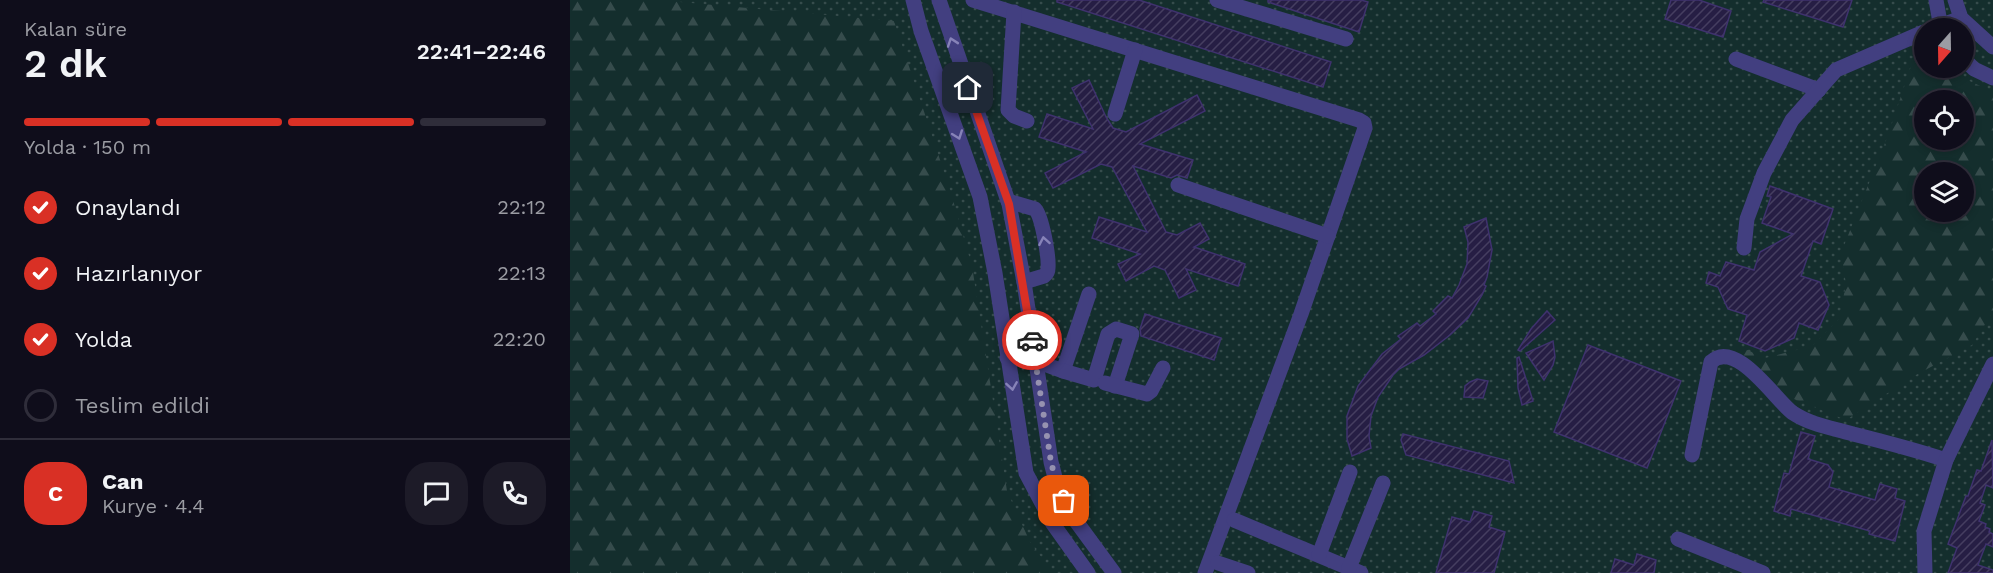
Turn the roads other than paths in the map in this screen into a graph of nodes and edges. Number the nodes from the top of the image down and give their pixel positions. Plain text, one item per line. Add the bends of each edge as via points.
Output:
1 (913, 0) edge
2 (939, 0) edge
3 (973, 0) edge
4 (1217, 0) edge
5 (1936, 0) edge
6 (1955, 0) edge
7 (1005, 7) edge
8 (1937, 18) edge
9 (1961, 18) edge
10 (1974, 30) edge
11 (1914, 36) edge
12 (1346, 39) dead end
13 (1993, 47) edge
14 (1135, 50) junction
15 (1736, 59) dead end
16 (1974, 69) edge
17 (1993, 78) edge
18 (1819, 90) junction
19 (1115, 114) dead end
20 (1027, 121) dead end
21 (1356, 176) dead end
22 (1178, 185) dead end
23 (1008, 201) junction
24 (1328, 236) junction
25 (1744, 248) dead end
26 (1024, 282) junction
27 (1089, 294) dead end
28 (1007, 358) junction
29 (1035, 361) junction
30 (1993, 364) edge
31 (1163, 368) dead end
32 (1063, 370) junction
33 (1094, 380) junction
34 (1115, 386) junction
35 (1692, 455) dead end
36 (1947, 460) junction
37 (1350, 472) dead end
38 (1383, 483) dead end
39 (1234, 520) junction
40 (1678, 539) dead end
41 (1318, 555) junction
42 (1331, 567) edge
43 (1216, 568) edge
44 (1355, 571) edge
45 (1088, 573) edge
46 (1114, 573) edge
47 (1204, 573) edge
48 (1248, 573) edge
49 (1762, 573) edge
50 (1925, 573) edge

1 -> 28 street via 980,197
23 -> 2 street
3 - 7 street
4 - 12 street
5 - 8 street
6 - 9 street
7 - 14 street
7 - 20 street via 1008,110
10 - 13 street
11 - 18 street via 1836,70
14 - 19 street
14 - 24 street via 1364,123
15 - 18 street
16 - 17 street
18 - 25 street via 1792,120 1764,173 1747,219
21 - 39 street
22 - 24 street
23 - 26 street
26 -> 23 street via 1044,276 1048,269 1041,221 1035,209
24 - 47 street
26 - 29 street
27 - 32 street
28 - 29 street
28 -> 45 street via 1026,473 1053,524
29 - 32 street
29 - 46 street via 1058,489
30 - 36 street
31 - 34 street via 1147,394
32 - 33 street
33 - 34 street
33 - 34 street via 1108,334 1116,329 1132,333
35 - 36 street via 1711,362 1726,357 1759,376 1783,405 1810,422
36 - 50 street via 1924,531
37 - 41 street
38 - 44 street
39 - 41 street
39 - 43 street
40 - 49 street
41 - 42 street
42 - 44 street
43 - 48 street

